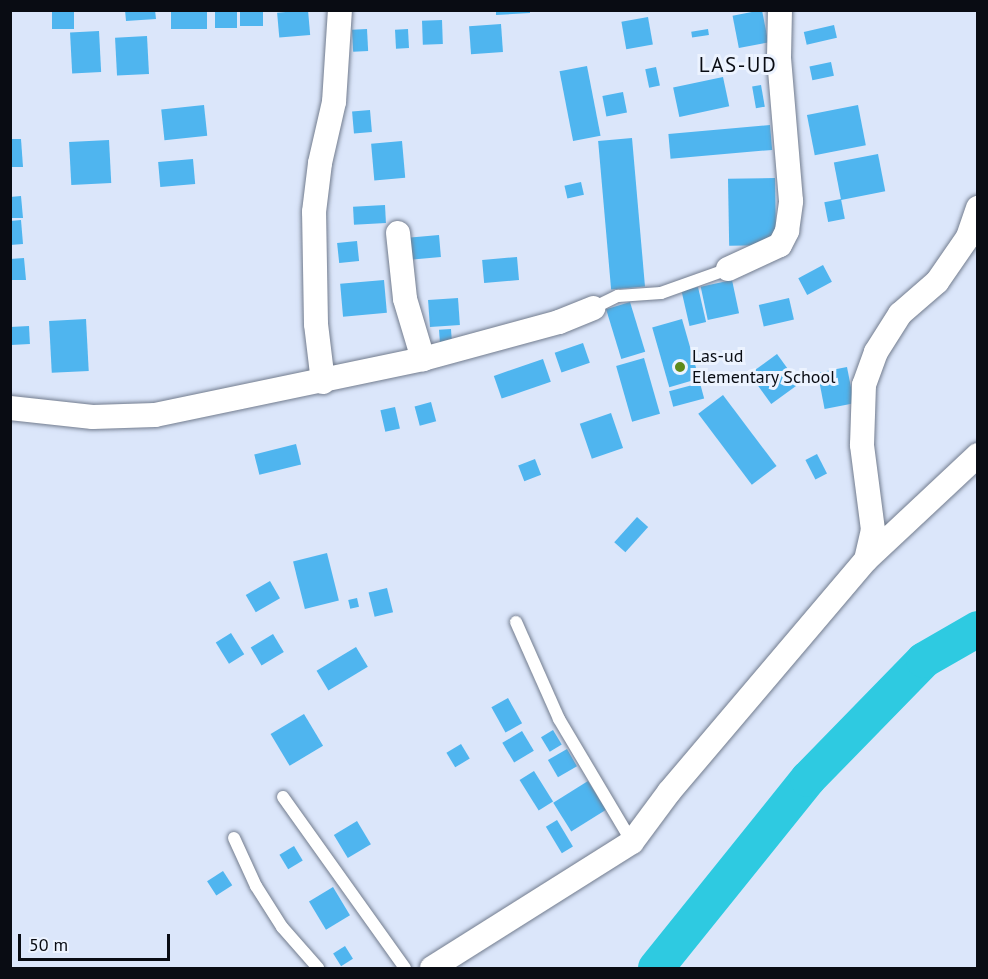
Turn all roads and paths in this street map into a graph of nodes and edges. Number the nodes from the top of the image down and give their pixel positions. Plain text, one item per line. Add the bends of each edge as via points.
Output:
1 (340, 10) edge
2 (780, 10) edge
3 (978, 208) edge
4 (398, 233) dead end
5 (728, 269) joint
6 (593, 308) joint
7 (423, 359) junction
8 (323, 382) junction
9 (10, 408) edge
10 (978, 455) edge
11 (866, 560) junction
12 (516, 622) dead end
13 (283, 797) dead end
14 (234, 838) dead end
15 (632, 842) junction
16 (318, 969) edge
17 (405, 969) edge
18 (432, 969) edge

1 - 8 street via 334,102 314,212 316,324
2 - 5 street via 779,57 791,201 787,231 780,245
3 - 11 street via 968,237 937,282 900,314 876,352 864,386 862,445 873,530
4 - 7 street via 405,299
5 - 6 lane via 661,293 618,296
6 - 7 street via 559,322
7 - 8 street
8 - 9 street via 155,415 93,417
10 - 11 street
11 - 15 street via 669,792
12 - 15 lane via 554,709
13 - 17 lane
14 - 16 lane via 256,886 282,927
15 - 18 street

